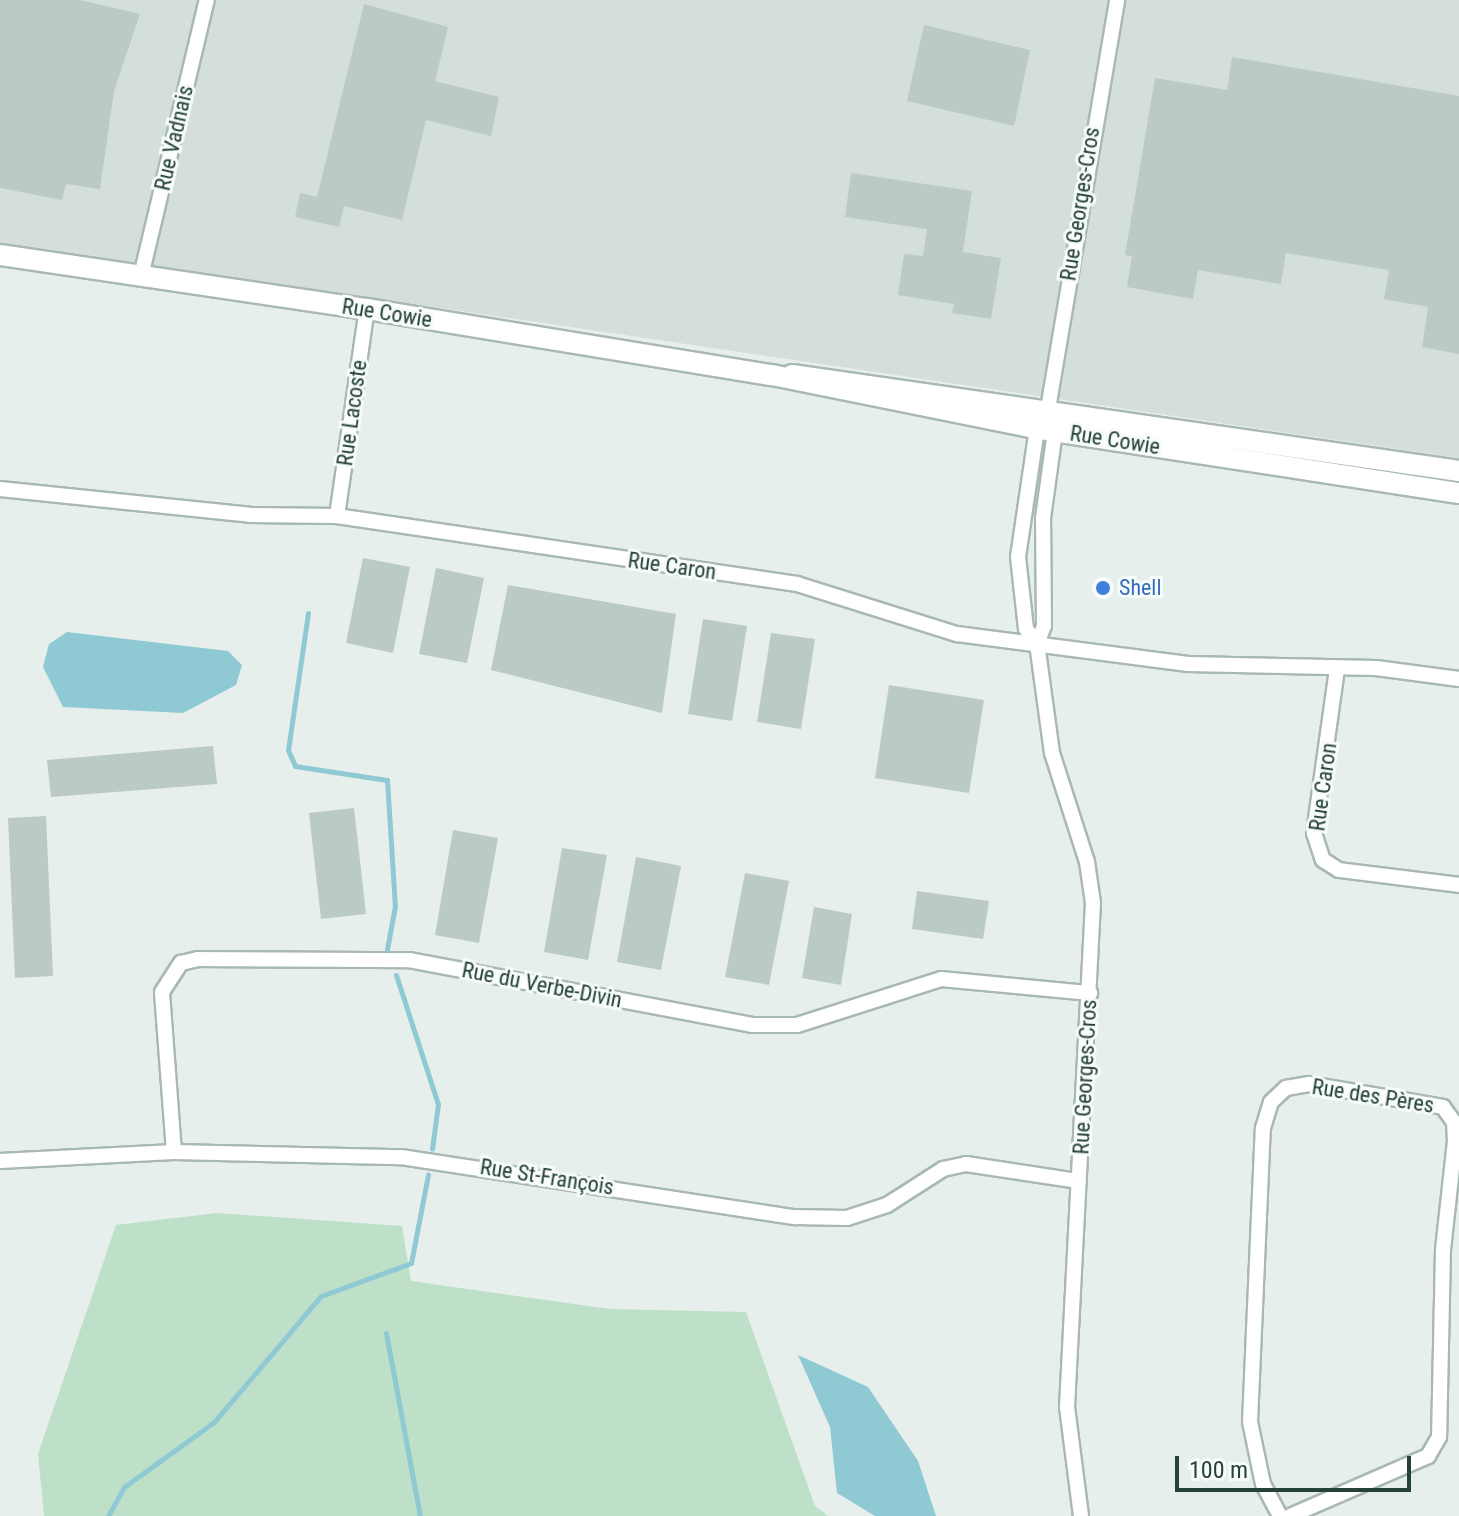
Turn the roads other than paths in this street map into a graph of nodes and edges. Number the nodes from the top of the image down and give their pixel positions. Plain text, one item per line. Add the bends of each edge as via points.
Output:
1 (207, 0) edge
2 (1117, 0) edge
3 (0, 255) edge
4 (141, 276) junction
5 (367, 309) junction
6 (772, 375) junction
7 (1048, 409) junction
8 (1034, 428) junction
9 (1055, 431) junction
10 (1459, 471) edge
11 (0, 489) edge
12 (1459, 493) edge
13 (337, 516) junction
14 (1021, 537) junction
15 (1043, 538) junction
16 (1037, 644) junction
17 (1337, 669) junction
18 (1459, 679) edge
19 (1459, 885) edge
20 (1090, 993) junction
21 (174, 1152) junction
22 (0, 1161) edge
23 (1079, 1181) junction
24 (1081, 1516) edge
25 (1280, 1516) edge
26 (1290, 1516) edge

1 - 4 street, Rue Vadnais
2 - 7 street, Rue Georges-Cros
3 - 4 main road, Rue Cowie
4 - 5 main road, Rue Cowie
5 - 6 main road, Rue Cowie
5 - 13 street, Rue Lacoste
6 - 7 main road, Rue Cowie via 819,374
6 - 8 main road, Rue Cowie
7 - 8 street, Rue Georges-Cros
7 - 9 street, Rue Georges-Cros
7 - 10 main road, Rue Cowie
8 - 9 main road, Rue Cowie
8 - 14 street, Rue Georges-Cros
9 - 12 main road, Rue Cowie
9 - 15 street, Rue Georges-Cros
11 - 13 street, Rue Caron via 250,515
13 - 16 street, Rue Caron via 797,584 957,634
14 - 15 street
14 - 16 street, Rue Georges-Cros via 1026,629
15 - 16 street, Rue Georges-Cros via 1044,626
16 - 17 street, Rue Caron via 1188,664
16 - 20 street, Rue Georges-Cros via 1052,753 1087,862 1093,903
17 - 18 street, Rue Caron
17 - 19 street, Rue Caron via 1314,833 1323,860 1339,870
20 - 21 street, Rue du Verbe-Divin via 941,979 797,1025 752,1025 409,960 198,959 181,963 162,992
20 - 23 street, Rue Georges-Cros
21 - 22 street, Rue St-François
21 - 23 street, Rue St-François via 452,1162 795,1217 847,1218 887,1205 943,1169 966,1164
23 - 24 street, Rue Georges-Cros via 1067,1407
25 - 26 street, Rue des Pères via 1260,1474 1250,1422 1263,1128 1271,1102 1286,1088 1309,1084 1443,1107 1454,1122 1455,1141 1443,1250 1439,1437 1428,1456

